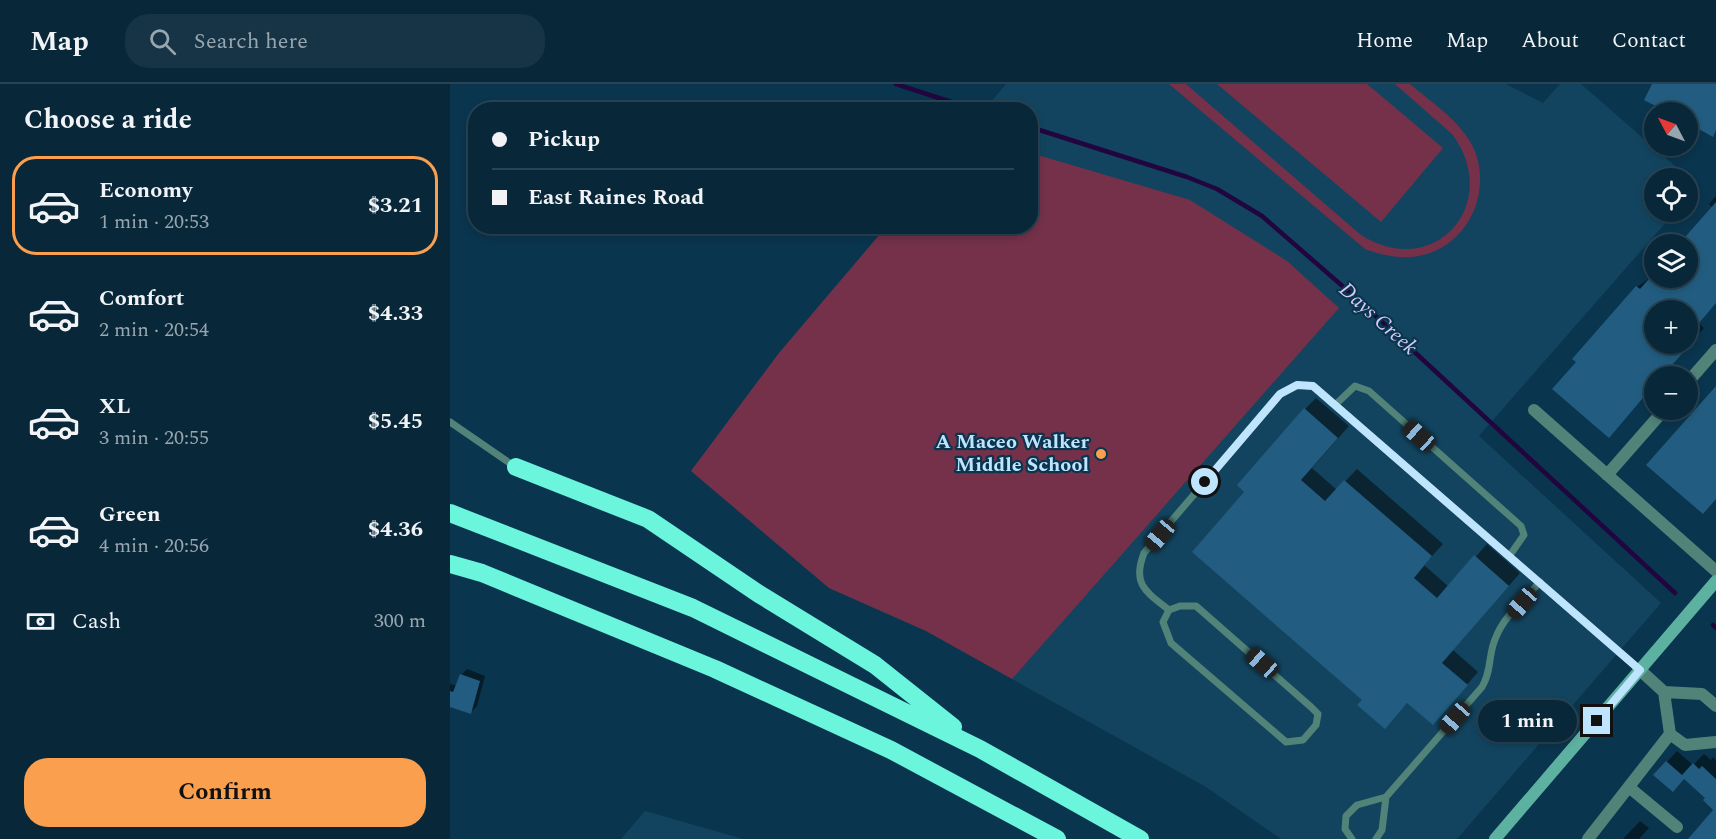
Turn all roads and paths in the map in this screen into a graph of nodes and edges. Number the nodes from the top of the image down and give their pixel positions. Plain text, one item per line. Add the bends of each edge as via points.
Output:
1 (1716, 350) edge
2 (1698, 371) edge
3 (1335, 405) junction
4 (1534, 410) dead end
5 (1655, 420) edge
6 (450, 422) edge
7 (516, 467) joint
8 (1607, 474) junction
9 (450, 513) edge
10 (1510, 555) junction
11 (450, 564) edge
12 (1716, 571) edge
13 (1716, 581) edge
14 (1540, 582) junction
15 (1169, 610) junction
16 (1640, 670) junction
17 (1664, 692) junction
18 (1716, 706) edge
19 (1671, 734) junction
20 (1716, 742) edge
21 (980, 749) junction
22 (1630, 788) junction
23 (1386, 797) junction
24 (1677, 828) dead end
25 (1057, 839) edge
26 (1140, 839) edge
27 (1352, 839) edge
28 (1376, 839) edge
29 (1495, 839) edge
30 (1588, 839) edge

1 - 2 street
3 - 10 lane
3 - 10 lane via 1355,386 1369,391 1521,526 1524,535
3 - 15 lane via 1313,386 1297,385 1280,394 1144,553 1137,570 1141,584
4 - 8 street
5 - 8 street
6 - 7 lane
7 - 21 highway via 648,519 759,594 875,665
8 - 12 street
9 - 21 highway via 693,609
10 - 14 lane
11 - 25 highway via 482,573 716,669 891,750
13 - 16 main road
14 - 16 lane
14 - 23 lane via 1496,635 1482,687
15 - 15 lane via 1196,606 1311,707 1318,714 1316,725 1303,740 1286,742 1171,643 1163,622
16 - 17 street
16 - 29 main road
17 - 18 street via 1702,694
17 - 19 street
19 - 20 street via 1686,745
19 - 22 street
21 - 26 highway
22 - 24 street
22 - 30 street
23 - 27 lane via 1351,809 1344,823
23 - 28 lane via 1382,830

